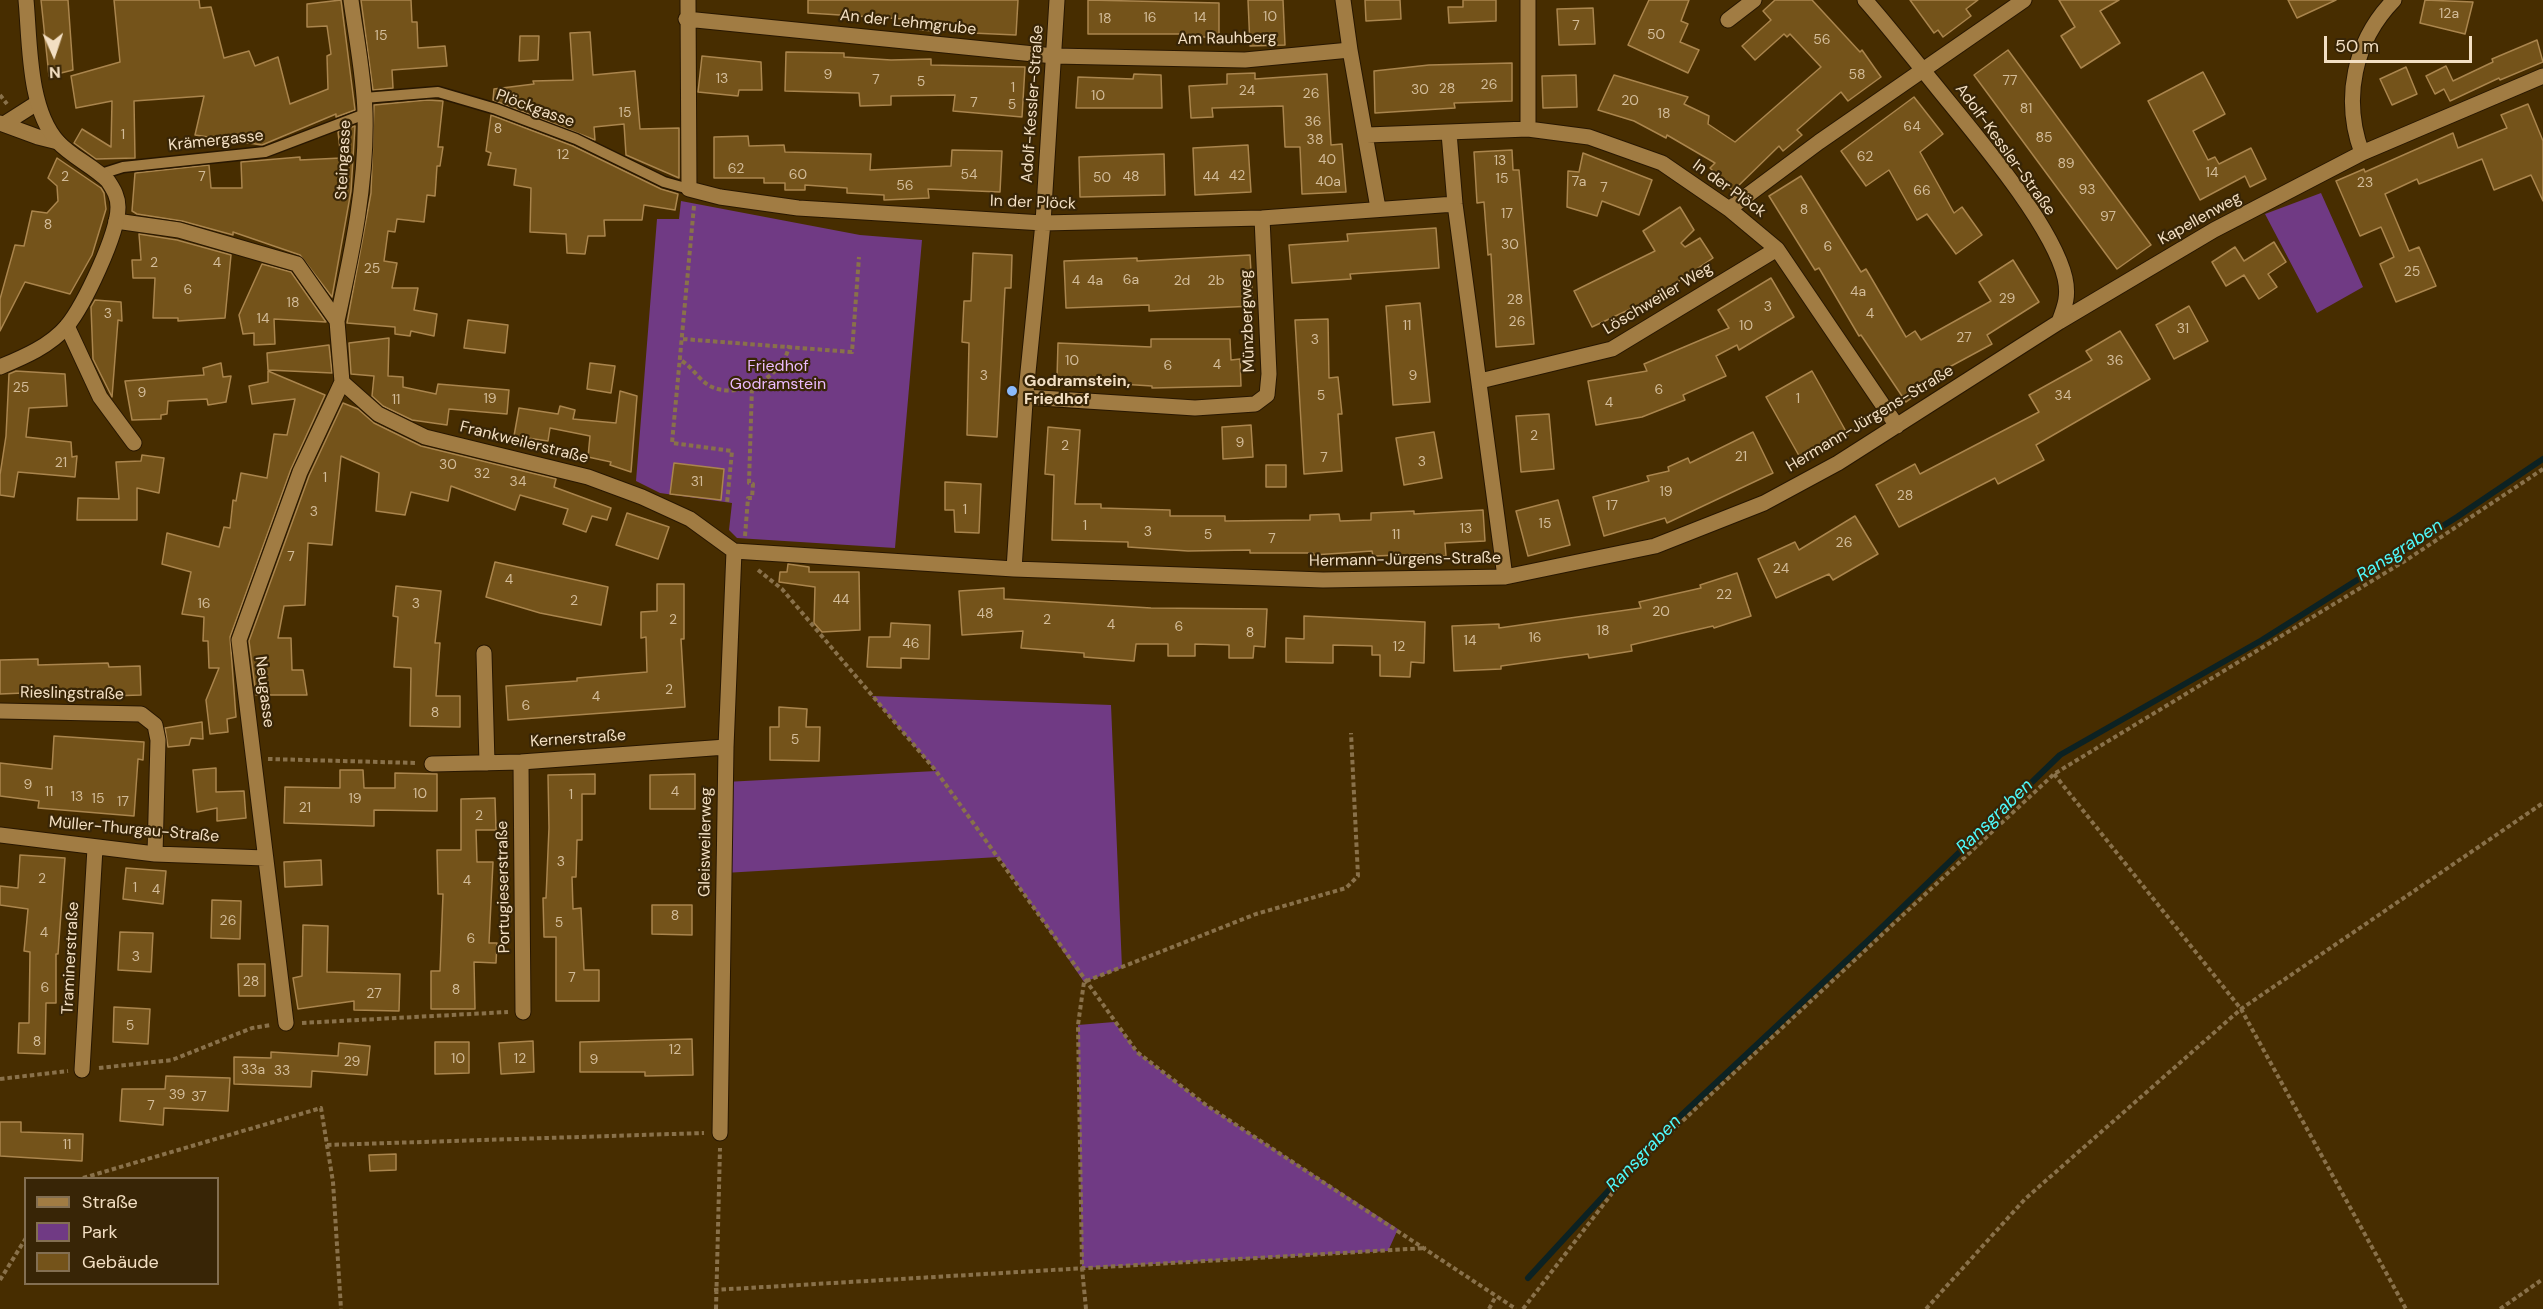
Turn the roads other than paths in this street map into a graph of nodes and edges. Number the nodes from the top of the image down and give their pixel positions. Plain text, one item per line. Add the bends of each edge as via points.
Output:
1 (26, 0) edge
2 (351, 0) edge
3 (688, 0) edge
4 (1057, 0) edge
5 (1343, 0) edge
6 (1528, 0) edge
7 (1754, 0) edge
8 (1865, 0) edge
9 (2024, 0) edge
10 (2394, 0) edge
11 (686, 19) junction
12 (1728, 20) dead end
13 (1350, 50) junction
14 (1053, 56) junction
15 (1923, 70) junction
16 (2543, 76) edge
17 (364, 98) junction
18 (37, 104) junction
19 (365, 114) junction
20 (2, 124) edge
21 (1528, 129) junction
22 (1449, 133) junction
23 (1366, 135) junction
24 (58, 142) junction
25 (2362, 153) junction
26 (101, 174) junction
27 (691, 195) junction
28 (1455, 204) junction
29 (1378, 208) junction
30 (1729, 209) junction
31 (1262, 218) junction
32 (116, 221) junction
33 (1043, 224) junction
34 (1778, 249) junction
35 (337, 321) junction
36 (2059, 322) junction
37 (67, 326) junction
38 (0, 367) edge
39 (1480, 381) junction
40 (342, 382) junction
41 (1025, 397) junction
42 (1897, 426) junction
43 (135, 443) dead end
44 (734, 551) junction
45 (1014, 569) junction
46 (1505, 577) junction
47 (484, 653) dead end
48 (0, 711) edge
49 (726, 747) junction
50 (521, 762) junction
51 (487, 763) junction
52 (432, 764) road end
53 (0, 834) edge
54 (95, 848) junction
55 (155, 854) junction
56 (265, 858) junction
57 (523, 1012) road end
58 (286, 1023) road end
59 (82, 1070) road end
60 (720, 1133) road end

1 - 18 street
2 - 17 street, Steingasse
3 - 11 street
4 - 14 street, Adolf-Kessler-Straße
5 - 13 street
6 - 21 street
7 - 12 street
8 - 15 street, Adolf-Kessler-Straße
9 - 15 street
10 - 25 street via 2370,30 2357,60 2352,99 2355,134
11 - 14 street, An der Lehmgrube
11 - 27 street
13 - 14 street, Am Rauhberg via 1245,60
13 - 23 street
14 - 33 street, Adolf-Kessler-Straße
15 - 30 street
15 - 36 street, Adolf-Kessler-Straße via 2025,203 2053,249 2068,299
16 - 25 street, Kapellenweg
17 - 19 street, Steingasse
17 - 27 lane, Plöckgasse via 438,92 496,109 576,139
18 - 20 street
18 - 24 street
19 - 26 lane, Krämergasse via 265,152 123,166
19 - 35 street, Steingasse via 359,218
20 - 24 street
21 - 22 street, In der Plöck
21 - 30 street, In der Plöck via 1589,136 1662,163
22 - 23 street, In der Plöck
22 - 28 street
23 - 29 street
24 - 26 street
25 - 36 street, Kapellenweg via 2214,230
26 - 32 street via 114,190
27 - 33 street, In der Plöck via 798,208
28 - 29 street, In der Plöck
28 - 39 street
29 - 31 street, In der Plöck
30 - 34 street, In der Plöck
31 - 33 street, In der Plöck
31 - 41 street, Münzbergweg via 1267,395 1255,404 1195,408
32 - 35 street via 179,230 297,264
32 - 37 street via 94,278
33 - 41 street, Adolf-Kessler-Straße
34 - 39 street, Löschweiler Weg via 1612,349
34 - 42 street, In der Plöck
35 - 40 street
36 - 42 street, Hermann-Jürgens-Straße
37 - 38 street via 31,354
37 - 43 street via 100,397
39 - 46 street
40 - 44 street, Frankweilerstraße via 378,414 426,436 588,477 631,493 690,519
40 - 56 street, Neugasse via 300,472 239,640
41 - 45 street, Adolf-Kessler-Straße
42 - 46 street, Hermann-Jürgens-Straße via 1764,502 1655,546
44 - 45 street
44 - 49 street, Gleisweilerweg
45 - 46 street, Hermann-Jürgens-Straße via 1323,580
47 - 51 street
48 - 55 street, Rieslingstraße via 141,714 155,725
49 - 50 street, Kernerstraße
49 - 60 street, Gleisweilerweg
50 - 51 street, Kernerstraße
50 - 57 street, Portugieserstraße
51 - 52 street, Kernerstraße
53 - 54 street, Müller-Thurgau-Straße
54 - 55 street, Müller-Thurgau-Straße
54 - 59 street, Traminerstraße
55 - 56 street, Müller-Thurgau-Straße
56 - 58 street, Neugasse

